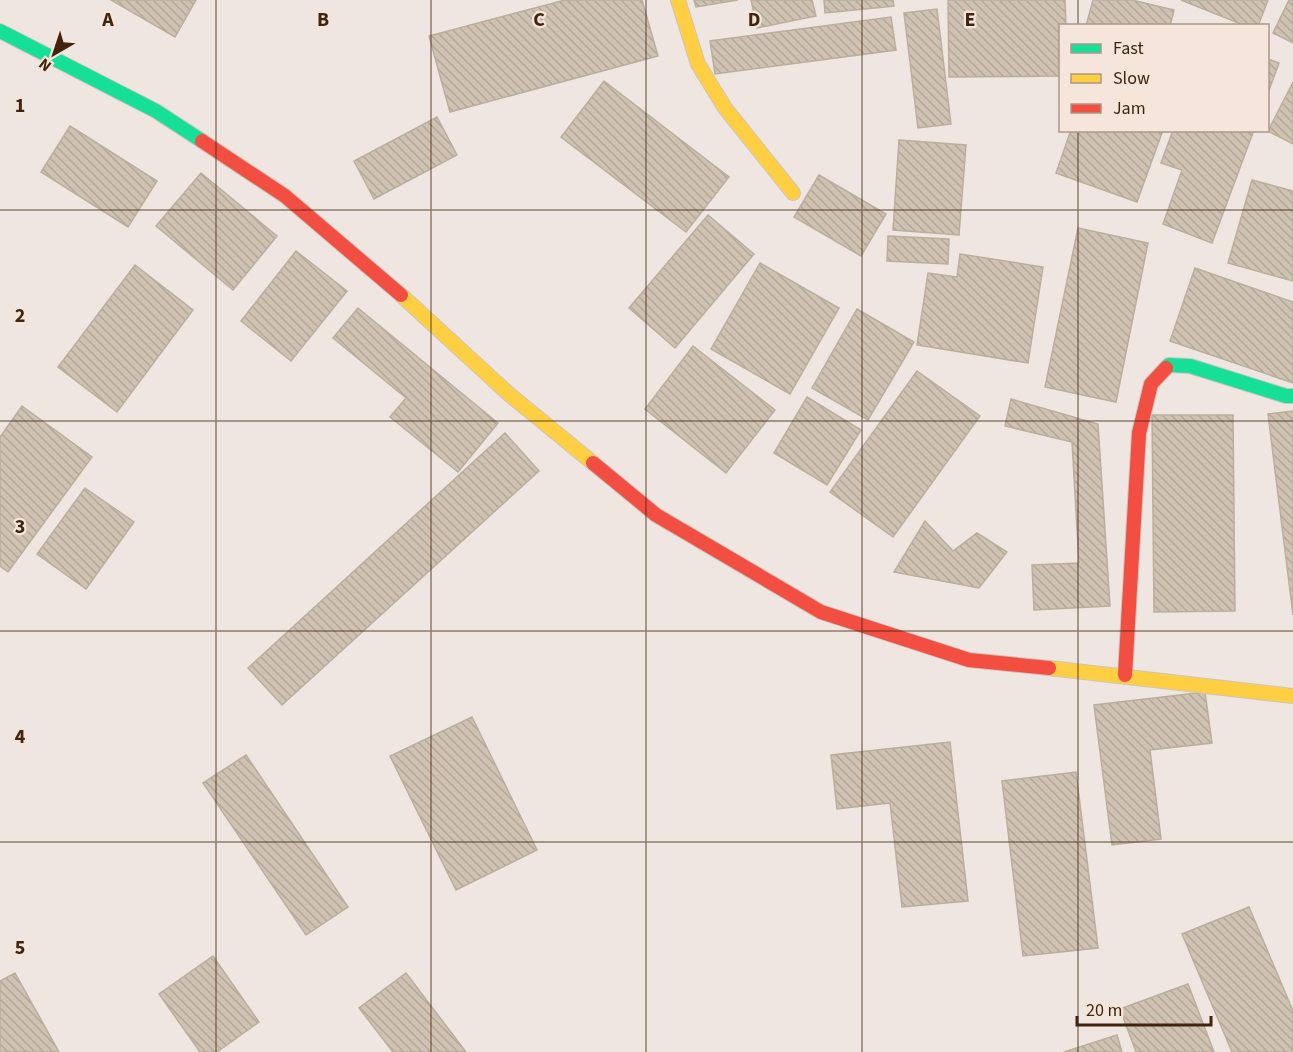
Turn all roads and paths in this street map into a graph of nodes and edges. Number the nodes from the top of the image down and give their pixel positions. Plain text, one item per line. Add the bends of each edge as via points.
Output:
1 (678, 0) edge
2 (0, 31) edge
3 (794, 193) dead end
4 (1293, 396) edge
5 (1125, 675) junction
6 (1293, 696) edge

1 - 3 street via 698,64 725,108
2 - 5 street via 156,111 285,196 510,395 656,515 820,612 969,660
4 - 5 street via 1190,366 1169,365 1151,384 1139,433
5 - 6 street

